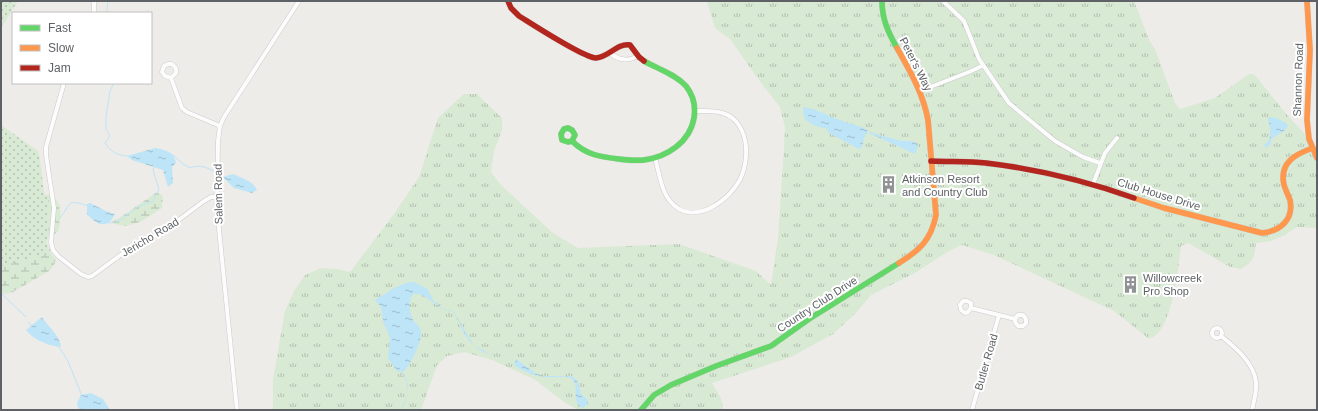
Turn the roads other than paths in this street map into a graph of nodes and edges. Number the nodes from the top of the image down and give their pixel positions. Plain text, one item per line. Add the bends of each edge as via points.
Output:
1 (93, 1) edge
2 (299, 1) edge
3 (508, 1) edge
4 (882, 1) edge
5 (943, 1) edge
6 (1307, 1) edge
7 (94, 12) edge
8 (611, 54) junction
9 (639, 56) junction
10 (982, 66) junction
11 (171, 78) dead end
12 (64, 84) edge
13 (920, 91) junction
14 (695, 112) junction
15 (220, 126) junction
16 (1117, 138) dead end
17 (572, 141) dead end
18 (1313, 148) junction
19 (655, 158) junction
20 (1317, 158) edge
21 (931, 161) junction
22 (1100, 163) junction
23 (1093, 184) junction
24 (216, 197) junction
25 (972, 308) dead end
26 (1000, 315) junction
27 (1015, 319) dead end
28 (1221, 336) dead end
29 (237, 410) edge
30 (641, 410) edge
31 (972, 410) edge
32 (1252, 410) edge

1 - 7 street
2 - 15 street, Salem Road
3 - 8 street via 519,16 585,55 596,58
4 - 13 street, Peter's Way via 882,13 887,30
5 - 10 street via 964,21
6 - 18 street, Shannon Road via 1310,50 1306,120
8 - 9 street via 622,60
8 - 9 street via 621,45 627,44
9 - 14 street via 684,84 692,97
10 - 13 street
10 - 22 street via 1012,107 1055,140 1083,157
11 - 15 street via 182,108
12 - 24 street, Jericho Road via 46,147 54,208 51,242 58,256 85,277 96,274 130,248 164,231 208,199
13 - 21 street, Peter's Way via 928,120
14 - 19 street via 687,137 670,152
14 - 19 street via 723,113 733,118 740,127 745,141 746,157 742,176 732,192 710,208 696,212 680,209 671,203 667,196
15 - 24 street, Salem Road
16 - 22 street
17 - 19 street via 584,151 598,157 636,160
18 - 20 street, Shannon Road
18 - 23 street, Club House Drive via 1298,153 1286,164 1283,180 1291,202 1291,210 1285,224 1270,233 1254,232 1171,210
21 - 23 street, Club House Drive via 1015,167
21 - 30 street, Country Club Drive via 936,215 929,236 920,249 771,346 671,385 654,395
22 - 23 street
24 - 29 street, Salem Road
25 - 26 street
26 - 27 street
26 - 31 street, Butler Road
28 - 32 street via 1242,355 1254,375 1256,390

